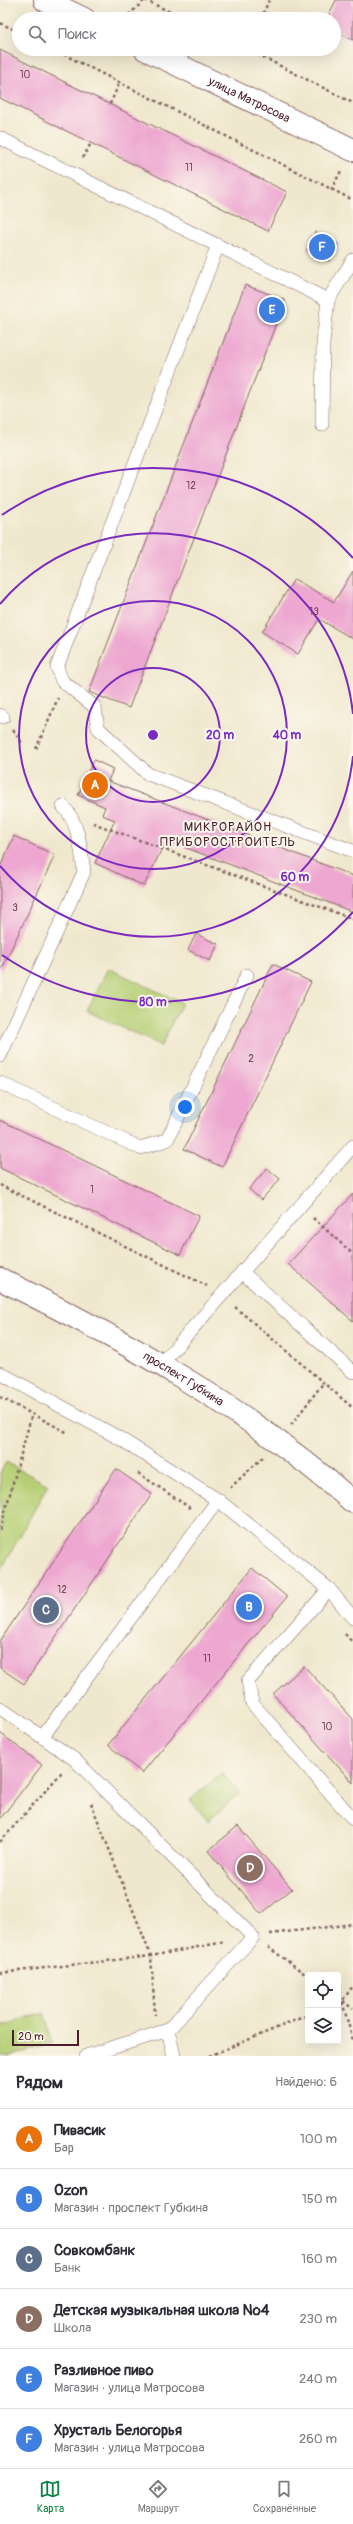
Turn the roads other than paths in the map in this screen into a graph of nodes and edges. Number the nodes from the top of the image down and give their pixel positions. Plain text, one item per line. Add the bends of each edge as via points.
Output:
1 (45, 0) edge
2 (70, 12) edge
3 (159, 56) edge
4 (0, 138) edge
5 (353, 150) edge
6 (218, 245) junction
7 (353, 260) edge
8 (328, 300) junction
9 (322, 424) dead end
10 (67, 810) road end
11 (353, 851) edge
12 (247, 975) dead end
13 (0, 1056) edge
14 (0, 1084) edge
15 (353, 1146) edge
16 (242, 1272) junction
17 (0, 1279) edge
18 (162, 1363) junction
19 (353, 1372) edge
20 (0, 1373) edge
21 (218, 1500) junction
22 (353, 1502) edge
23 (329, 1589) junction
24 (353, 1618) edge
25 (0, 1708) edge
26 (43, 1736) junction
27 (353, 1819) edge
28 (162, 2032) junction
29 (86, 2056) edge
30 (174, 2056) edge

1 - 2 main road
3 - 5 main road, улица Матросова
4 - 6 lane
6 - 8 lane
6 - 11 lane via 57,667 62,681 95,707 98,728 148,774
7 - 8 lane
8 - 9 lane via 323,343
10 - 13 lane via 81,845 84,872
12 - 14 lane via 167,1140 140,1148
15 - 16 lane
16 - 18 lane
16 - 19 lane
17 - 18 main road, проспект Губкина
18 - 22 main road, проспект Губкина via 279,1441
20 - 21 lane via 119,1438
21 - 23 lane
21 - 26 lane
23 - 24 lane
23 - 27 lane via 248,1681 252,1703
25 - 26 lane
26 - 28 lane via 74,1759 253,1937
28 - 29 lane
28 - 30 lane

